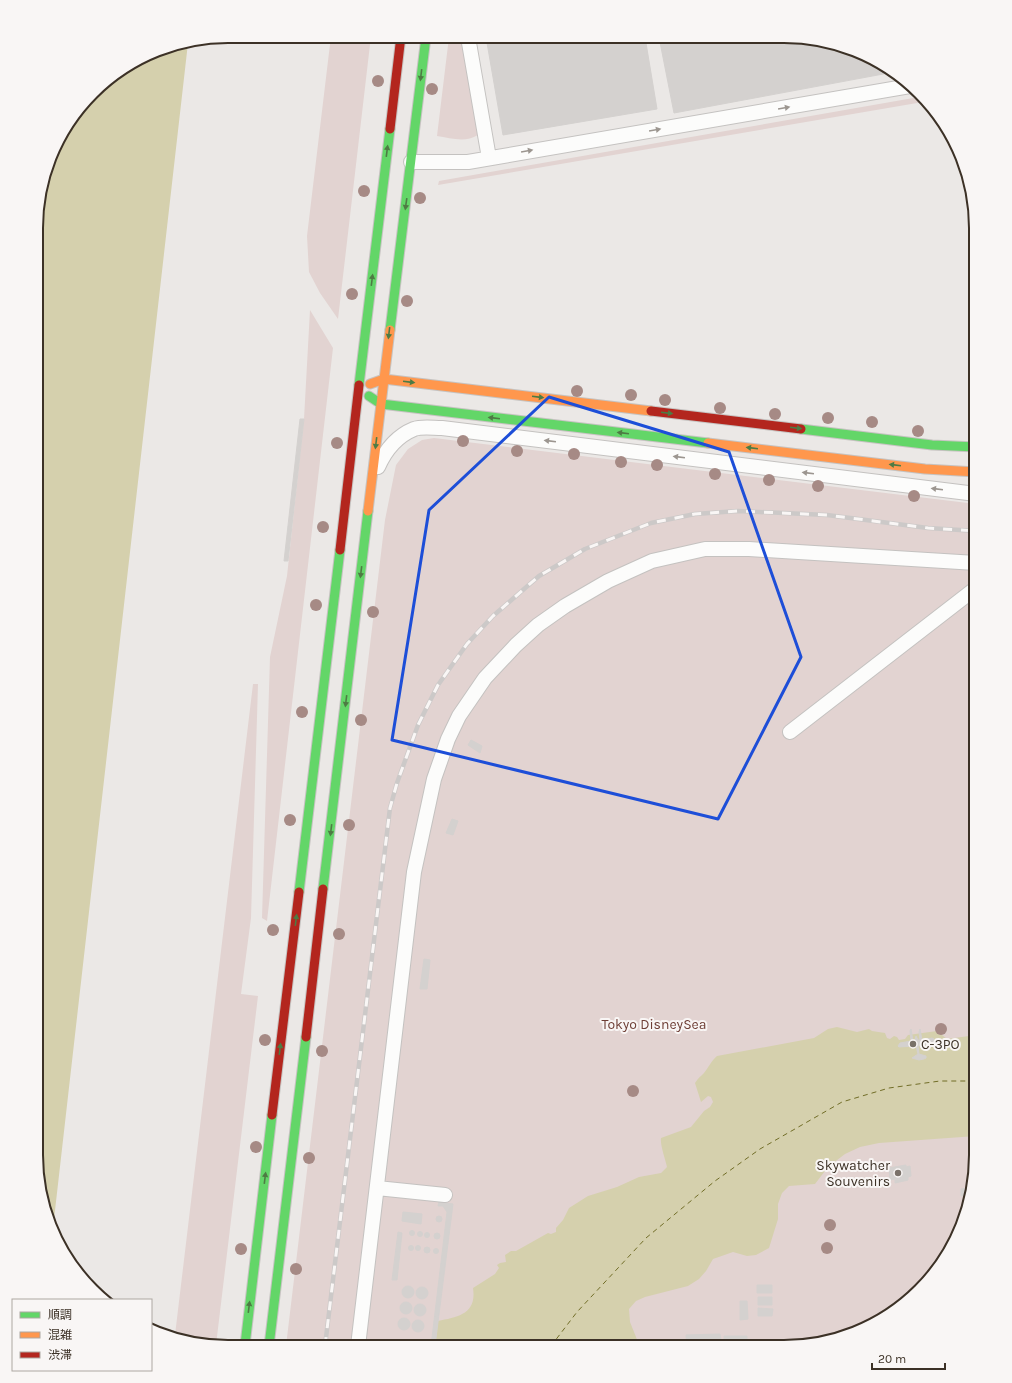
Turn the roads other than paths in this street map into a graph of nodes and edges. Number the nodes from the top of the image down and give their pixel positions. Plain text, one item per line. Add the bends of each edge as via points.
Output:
1 (400, 43) edge
2 (425, 43) edge
3 (469, 43) edge
4 (904, 87) edge
5 (489, 158) junction
6 (411, 162) junction
7 (384, 379) junction
8 (358, 388) junction
9 (381, 404) junction
10 (969, 447) edge
11 (969, 472) edge
12 (372, 481) junction
13 (969, 493) edge
14 (969, 563) edge
15 (969, 593) edge
16 (790, 732) dead end
17 (377, 1188) junction
18 (445, 1195) dead end
19 (246, 1340) edge
20 (270, 1340) edge
21 (359, 1340) edge

8 -> 1 street
2 -> 6 street
3 - 5 lane
5 -> 4 lane
5 - 6 lane via 468,162
6 -> 7 street
7 - 8 street
7 - 9 street
7 -> 10 street
8 - 9 street
19 -> 8 street
11 -> 9 street via 925,469
9 -> 12 street
13 -> 12 lane via 427,427 414,429 396,441 383,455
12 -> 20 street
14 - 17 lane via 749,549 705,549 652,561 608,581 565,606 511,650 485,678 458,716 434,779 414,872
15 - 16 lane
17 - 18 lane
17 - 21 lane

